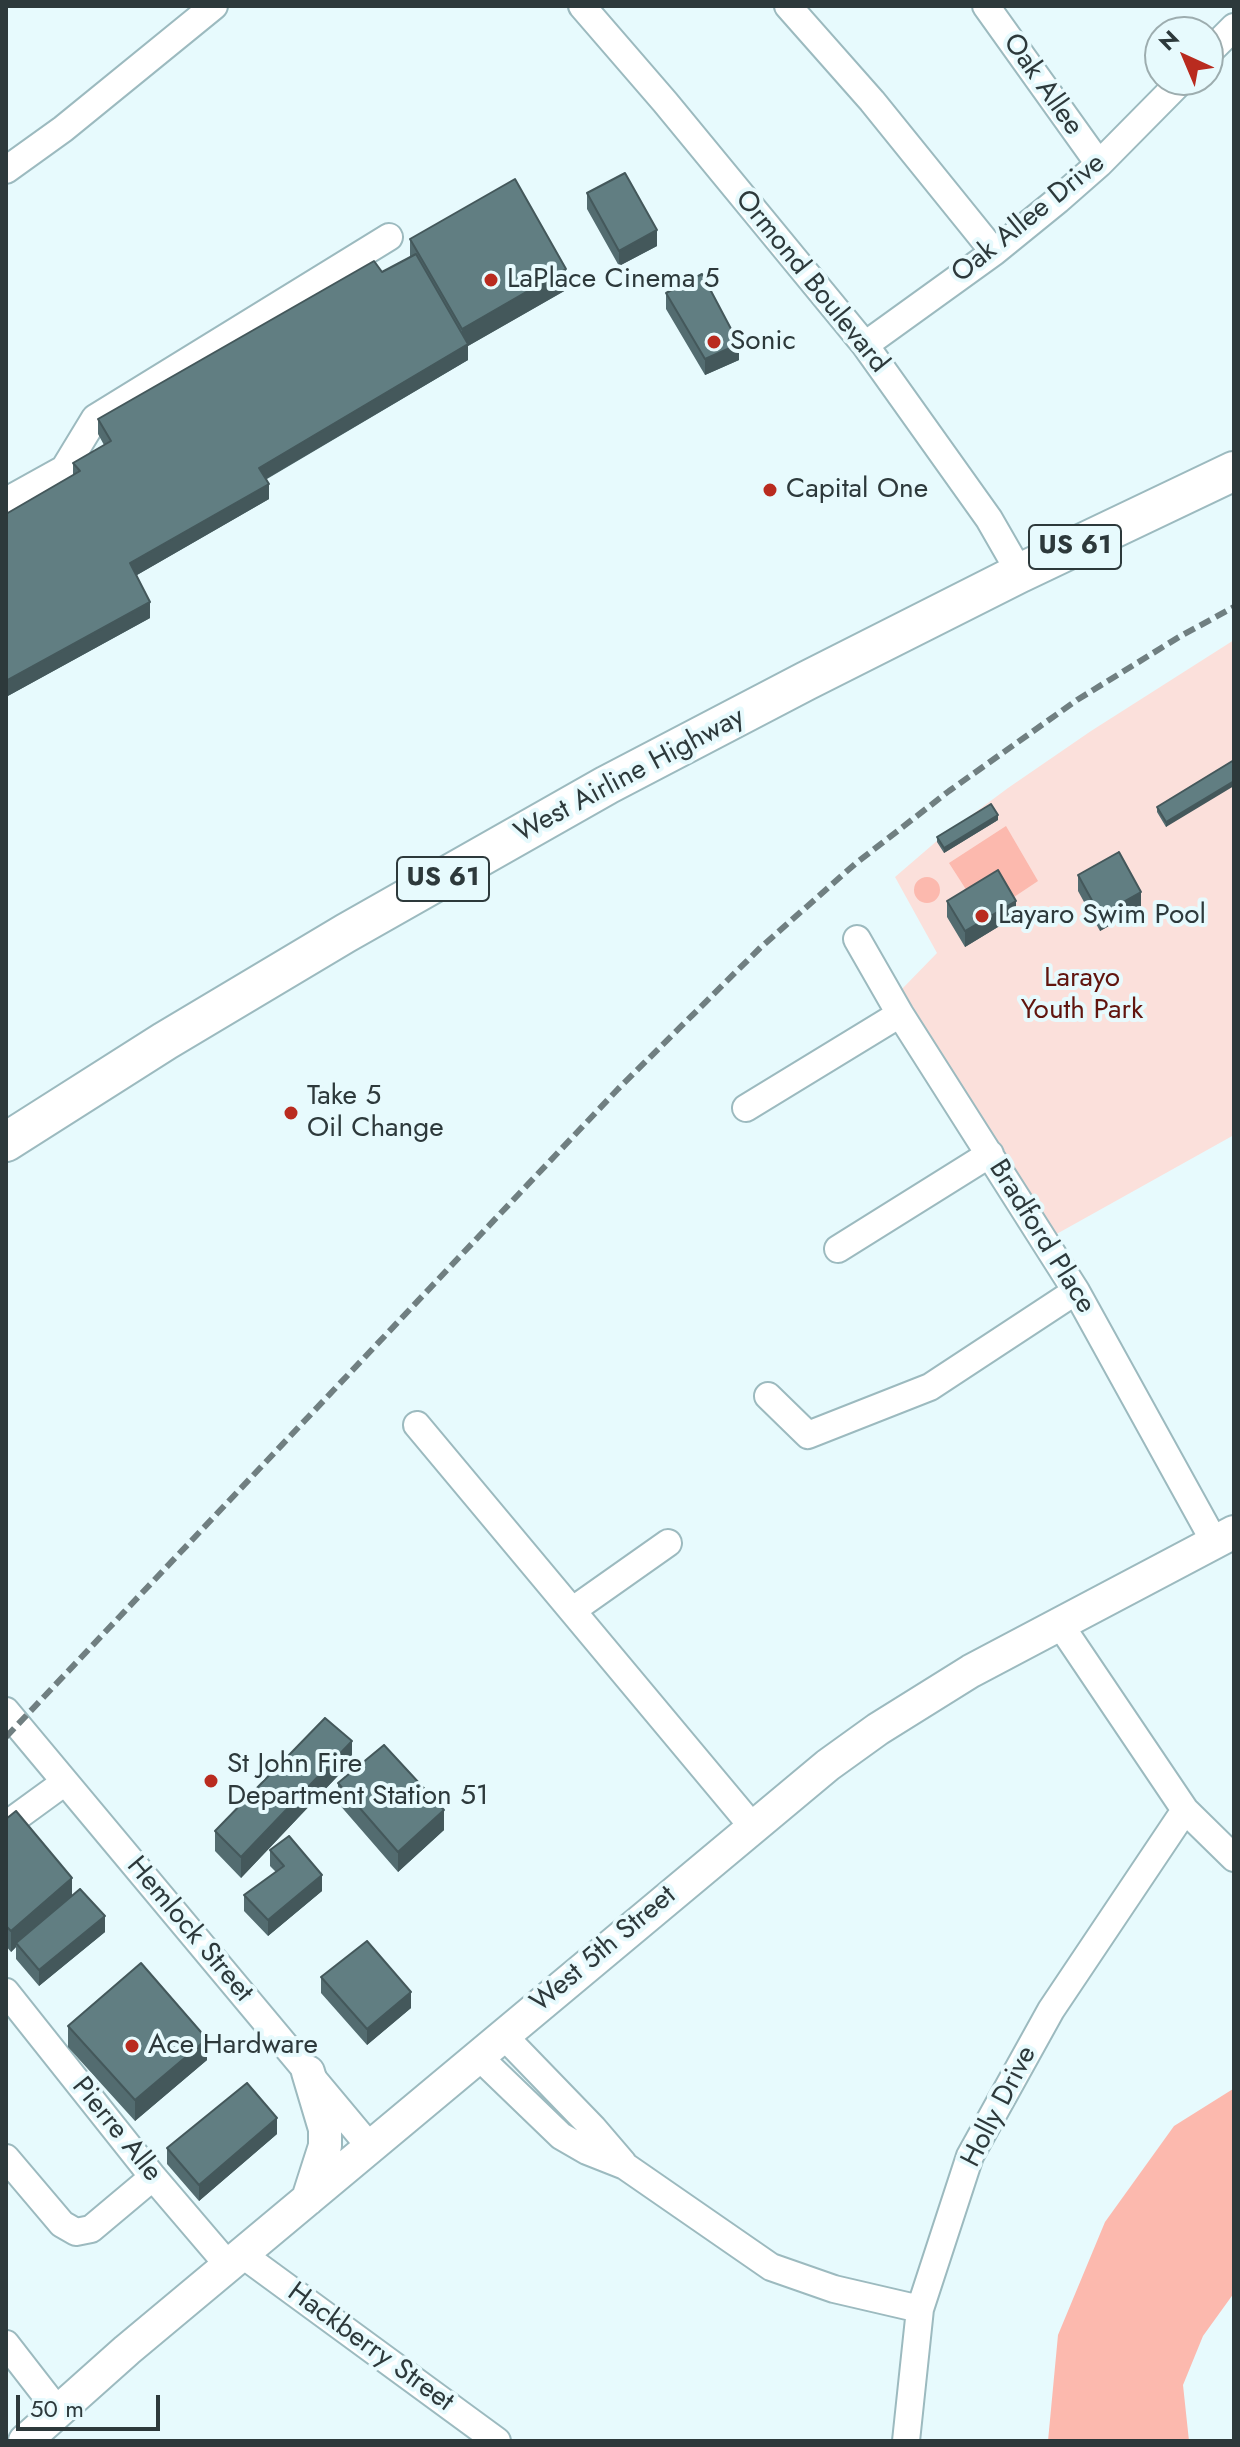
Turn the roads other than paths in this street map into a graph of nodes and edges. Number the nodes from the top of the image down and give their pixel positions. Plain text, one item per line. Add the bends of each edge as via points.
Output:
1 (214, 6) edge
2 (582, 6) edge
3 (788, 6) edge
4 (986, 6) edge
5 (1166, 96) edge
6 (1099, 164) junction
7 (6, 170) edge
8 (389, 237) dead end
9 (994, 252) junction
10 (865, 345) junction
11 (1234, 471) edge
12 (6, 501) edge
13 (1020, 573) junction
14 (857, 939) dead end
15 (900, 1014) junction
16 (746, 1108) dead end
17 (6, 1142) edge
18 (990, 1154) junction
19 (838, 1249) dead end
20 (1076, 1291) junction
21 (768, 1396) dead end
22 (417, 1425) dead end
23 (1224, 1536) edge
24 (668, 1543) dead end
25 (573, 1610) junction
26 (1059, 1623) junction
27 (6, 1711) edge
28 (65, 1782) junction
29 (1185, 1810) junction
30 (6, 1825) edge
31 (752, 1826) junction
32 (1234, 1858) edge
33 (6, 1992) edge
34 (503, 2035) junction
35 (478, 2056) junction
36 (308, 2072) junction
37 (371, 2148) junction
38 (6, 2158) edge
39 (625, 2166) junction
40 (153, 2177) junction
41 (308, 2200) junction
42 (236, 2260) junction
43 (920, 2309) junction
44 (6, 2344) edge
45 (58, 2411) junction
46 (25, 2441) edge
47 (497, 2441) edge
48 (906, 2441) edge

1 - 7 street
2 - 10 street, Ormond Boulevard
3 - 9 street
4 - 6 street, Oak Allee
5 - 6 street, Oak Allee Drive
6 - 9 street, Oak Allee Drive
8 - 12 street via 95,418 64,469
9 - 10 street, Oak Allee Drive
10 - 13 street, Ormond Boulevard via 989,519
11 - 13 highway, West Airline Highway / US 61
13 - 17 highway, West Airline Highway / US 61 via 607,785 346,933
14 - 15 street, Bradford Place
15 - 16 street
15 - 18 street, Bradford Place
18 - 19 street
18 - 20 street, Bradford Place
20 - 21 street via 930,1387 808,1435
20 - 23 street, Bradford Place
22 - 25 street
23 - 26 main road, West 5th Street
24 - 25 street
25 - 31 street
26 - 29 street
26 - 31 main road, West 5th Street via 878,1729
27 - 28 street, Hemlock Street
28 - 30 street
28 - 36 street, Hemlock Street
29 - 32 street
29 - 43 street, Holly Drive via 1051,2010 970,2156
31 - 34 main road, West 5th Street
33 - 40 street, Pierre Alle
34 - 35 main road, West 5th Street
34 - 39 street
35 - 37 main road, West 5th Street
35 - 39 street via 561,2136
36 - 37 street, Hemlock Street
36 - 41 main road via 325,2129 323,2156
37 - 41 main road, West 5th Street
38 - 40 street via 62,2224 76,2232 91,2229
39 - 43 street via 771,2267 834,2289
40 - 42 street, Pierre Alle
41 - 42 main road, West 5th Street
42 - 45 main road, West 5th Street
42 - 47 street, Hackberry Street
43 - 48 street, Holly Drive
44 - 45 street
45 - 46 main road, West 5th Street

